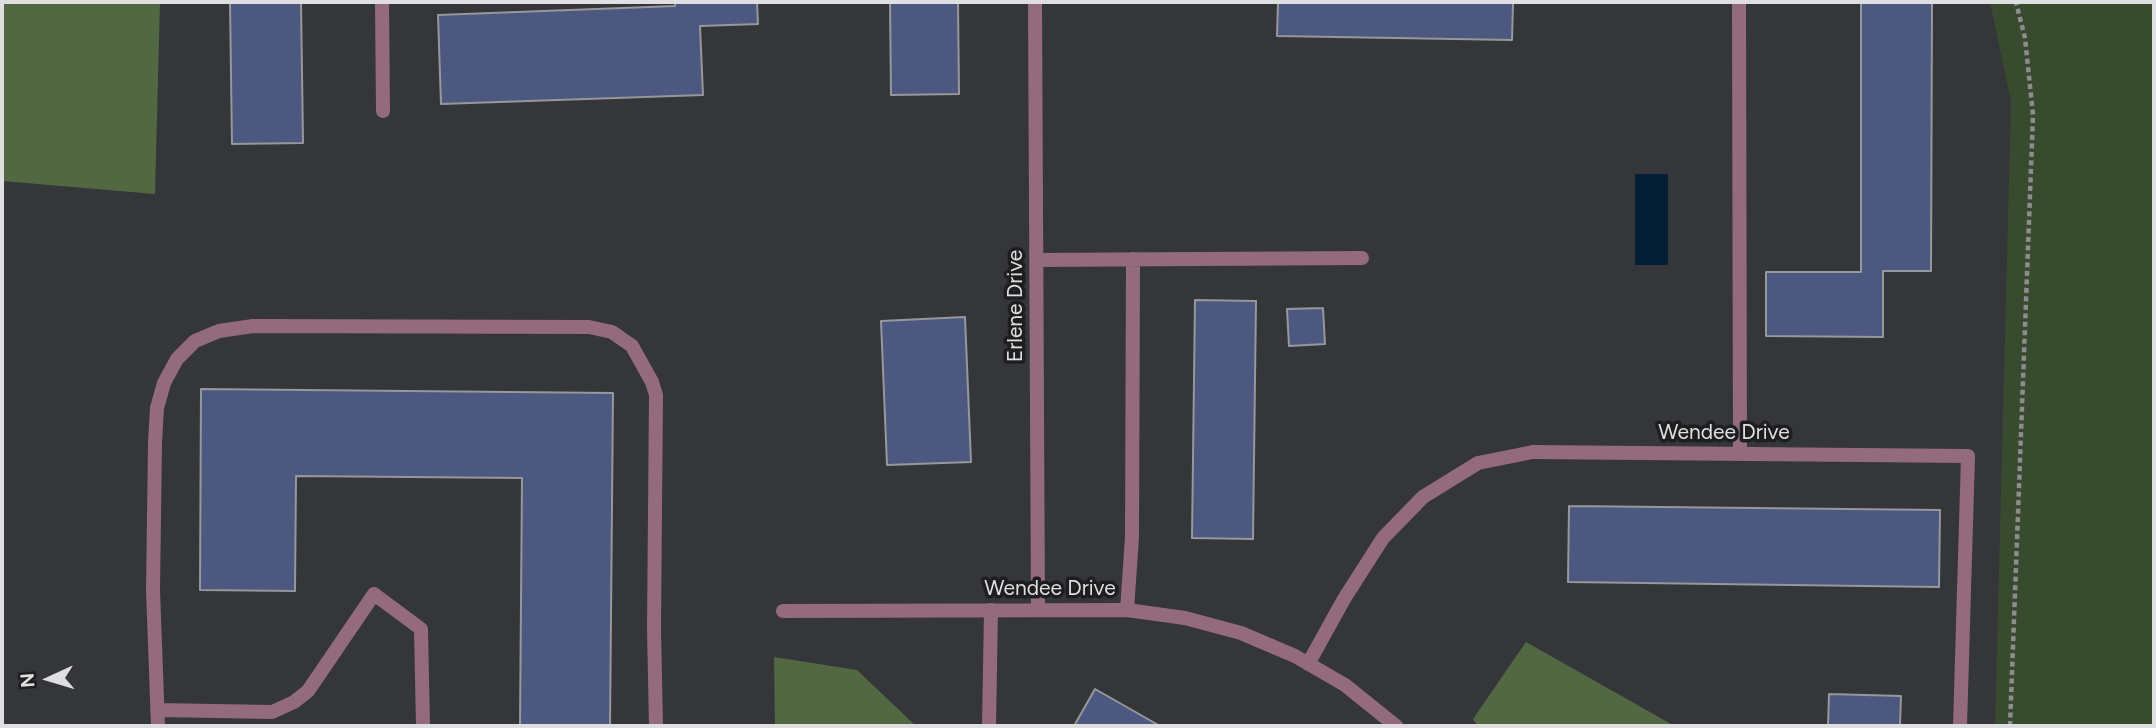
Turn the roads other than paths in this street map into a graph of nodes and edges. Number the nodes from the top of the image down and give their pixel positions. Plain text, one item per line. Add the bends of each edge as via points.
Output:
1 (382, 2) edge
2 (1035, 2) edge
3 (1739, 2) edge
4 (383, 111) dead end
5 (1362, 258) dead end
6 (1133, 259) junction
7 (1037, 260) junction
8 (1740, 454) junction
9 (1038, 609) junction
10 (991, 610) junction
11 (1127, 610) junction
12 (783, 611) dead end
13 (1308, 664) junction
14 (157, 710) junction
15 (158, 726) edge
16 (423, 726) edge
17 (656, 726) edge
18 (989, 726) edge
19 (1396, 726) edge
20 (1960, 726) edge

1 - 4 street
2 - 7 street, Erlene Drive
3 - 8 street
5 - 6 street
6 - 7 street
6 - 11 street via 1132,537
7 - 9 street, Erlene Drive
8 - 13 street, Wendee Drive via 1533,452 1478,463 1423,497 1383,538
8 - 20 street, Wendee Drive via 1968,456
9 - 10 street, Wendee Drive
9 - 11 street, Wendee Drive
10 - 12 street, Wendee Drive
10 - 18 street
11 - 13 street, Wendee Drive via 1185,618 1241,634
13 - 19 street, Wendee Drive via 1345,685
14 - 15 street
14 - 16 street via 272,712 294,702 307,691 374,594 421,629
14 - 17 street via 153,590 158,408 163,383 195,341 219,331 253,326 589,327 612,332 632,346 656,395

